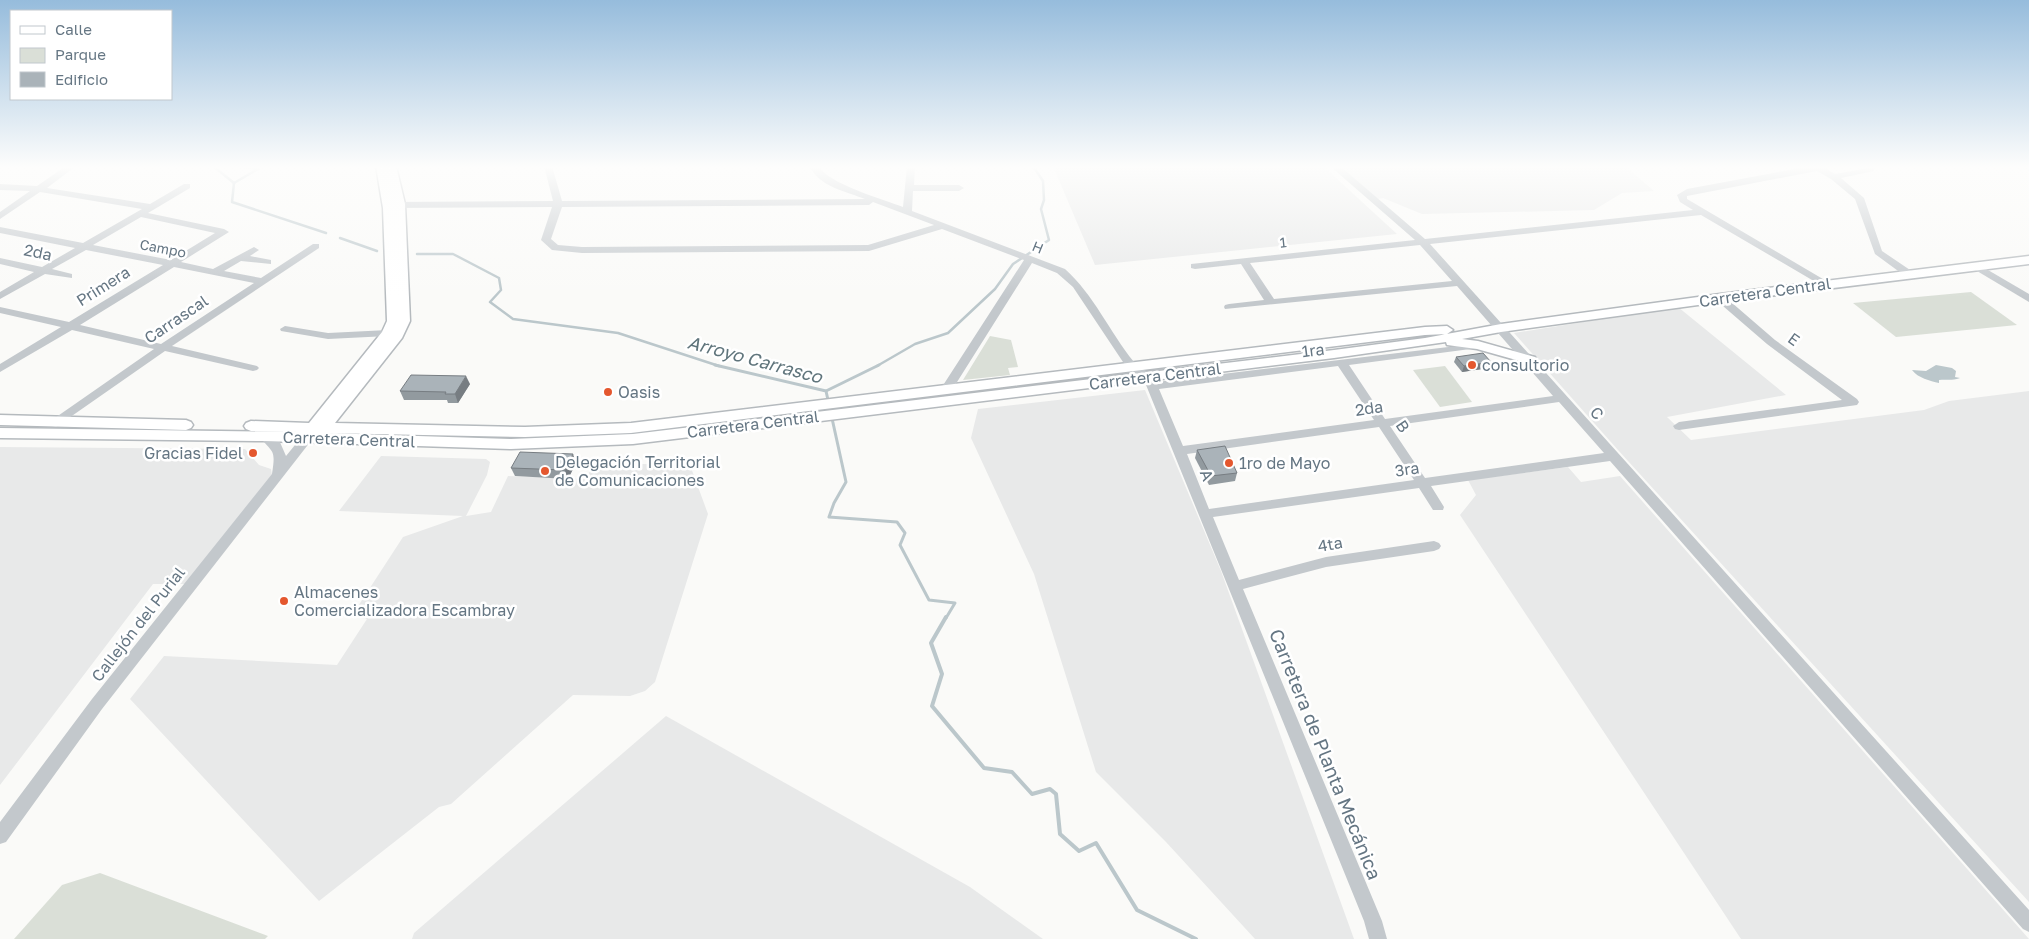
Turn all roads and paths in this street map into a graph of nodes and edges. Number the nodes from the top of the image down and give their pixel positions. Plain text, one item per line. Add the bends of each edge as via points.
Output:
1 (146, 210) edge
2 (394, 210) edge
3 (394, 210) edge
4 (556, 210) edge
5 (903, 210) edge
6 (1385, 210) edge
7 (1700, 210) edge
8 (1863, 210) edge
9 (907, 211) joint
10 (1703, 212) junction
11 (139, 214) junction
12 (942, 226) junction
13 (0, 230) edge
14 (1422, 241) junction
15 (316, 246) dead end
16 (82, 247) junction
17 (254, 250) dead end
18 (240, 258) junction
19 (1030, 258) junction
20 (1243, 260) junction
21 (2029, 260) edge
22 (0, 261) edge
23 (267, 262) dead end
24 (171, 263) junction
25 (1195, 266) dead end
26 (1976, 266) junction
27 (44, 270) junction
28 (214, 272) junction
29 (1909, 274) junction
30 (68, 276) dead end
31 (261, 281) junction
32 (1460, 283) junction
33 (1824, 284) junction
34 (0, 296) edge
35 (1720, 298) junction
36 (2029, 299) edge
37 (1271, 303) junction
38 (1229, 307) dead end
39 (0, 310) edge
40 (70, 325) junction
41 (1501, 328) junction
42 (285, 329) dead end
43 (388, 333) junction
44 (1425, 342) junction
45 (1478, 345) junction
46 (165, 346) junction
47 (1530, 360) junction
48 (1342, 363) junction
49 (1132, 366) junction
50 (253, 368) dead end
51 (0, 370) edge
52 (1151, 382) junction
53 (946, 390) junction
54 (1563, 398) junction
55 (844, 407) junction
56 (821, 410) junction
57 (0, 420) edge
58 (56, 423) junction
59 (1381, 423) junction
60 (1679, 426) dead end
61 (315, 430) junction
62 (525, 432) junction
63 (0, 433) edge
64 (265, 436) junction
65 (512, 444) junction
66 (1179, 451) junction
67 (1614, 456) junction
68 (278, 475) junction
69 (1422, 483) junction
70 (1438, 507) dead end
71 (1205, 514) junction
72 (1434, 546) dead end
73 (1235, 586) junction
74 (0, 836) edge
75 (2029, 923) edge
76 (1378, 939) edge

1 - 11 street
2 - 43 main road via 394,321
3 - 61 main road via 404,321 397,335
4 - 12 street via 546,240 555,248 582,250 869,248
5 - 9 street, H
6 - 14 street, C
7 - 10 street
8 - 29 street via 1878,252
9 - 12 street, H
10 - 14 street, 1
10 - 33 street
11 - 16 street
11 - 24 street, Primera via 224,232
12 - 19 street, H
13 - 16 street, Campo
14 - 20 street, 1
14 - 32 street, C
15 - 31 street, Carrascal
16 - 24 street, Campo
16 - 27 street
17 - 18 street
18 - 23 street
18 - 28 street
19 - 49 street, H via 1061,271 1074,281
19 - 53 street
20 - 25 street, 1
20 - 37 street
21 - 26 main road, Carretera Central
22 - 27 street, 2da
24 - 28 street, Campo
24 - 40 street, Primera
26 - 29 main road, Carretera Central
26 - 36 street
27 - 30 street, 2da
27 - 34 street
28 - 31 street, Campo
29 - 33 main road, Carretera Central
31 - 46 street, Carrascal
32 - 37 street
32 - 41 street, C
33 - 35 main road, Carretera Central
35 - 41 main road, Carretera Central
35 - 60 street, E via 1771,342 1853,402
37 - 38 street
39 - 40 street
40 - 46 street
40 - 51 street, Primera
41 - 44 main road, Carretera Central
41 - 47 street, C
41 - 49 main road, Carretera Central via 1425,331
42 - 43 street via 328,336
43 - 61 main road
44 - 45 main road
44 - 52 main road, Carretera Central
45 - 47 main road
45 - 48 street, 1ra
46 - 50 street
46 - 58 street, Carrascal
47 - 54 street, C
48 - 52 street, 1ra
48 - 59 street, B
49 - 52 street
49 - 53 main road, Carretera Central
52 - 55 main road, Carretera Central
52 - 66 street, A
53 - 55 main road, Carretera Central
54 - 59 street, 2da
54 - 67 street, C
55 - 56 main road, Carretera Central
56 - 62 main road, Carretera Central via 631,428
56 - 65 main road, Carretera Central via 633,439
57 - 58 main road, Carretera Central
58 - 61 main road, Carretera Central
59 - 66 street, 2da
59 - 69 street, B
61 - 62 main road, Carretera Central
61 - 64 main road, Carretera Central
61 - 65 main road, Carretera Central
61 - 68 street, Callejón del Purial
62 - 65 main road
63 - 64 main road, Carretera Central
64 - 68 street via 280,452
66 - 71 street, A
67 - 69 street, 3ra
67 - 75 street, C
68 - 74 street, Callejón del Purial via 97,704
69 - 70 street, B
69 - 71 street, 3ra
71 - 73 street, A
72 - 73 street, 4ta via 1326,562
73 - 76 street, Carretera de Planta Mecánica

